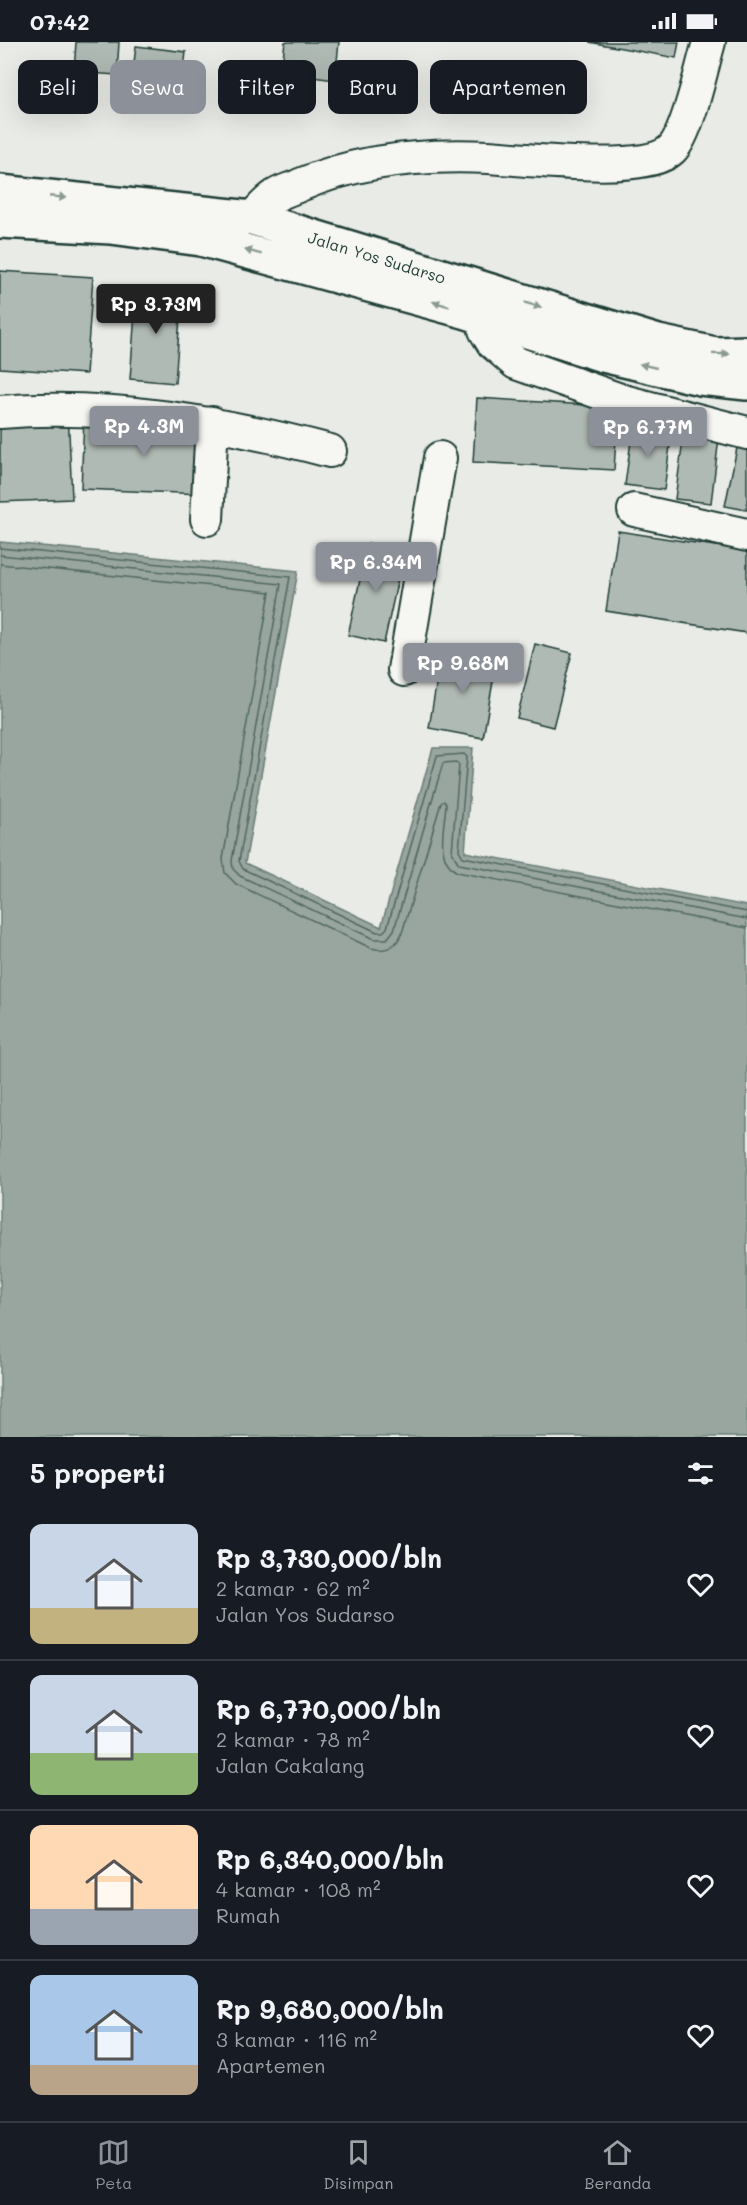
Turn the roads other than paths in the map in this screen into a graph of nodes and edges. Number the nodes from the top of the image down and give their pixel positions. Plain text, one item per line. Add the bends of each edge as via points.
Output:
1 (710, 42) edge
2 (0, 192) edge
3 (252, 218) junction
4 (0, 221) edge
5 (486, 304) junction
6 (747, 353) edge
7 (747, 383) edge
8 (0, 412) edge
9 (213, 423) junction
10 (747, 433) edge
11 (330, 451) dead end
12 (440, 458) dead end
13 (634, 510) dead end
14 (207, 519) dead end
15 (747, 535) edge
16 (404, 670) dead end

1 - 3 street via 681,136 663,156 615,164 485,157 382,161 324,175 274,196
2 -> 3 highway, Jalan Yos Sudarso
3 - 5 highway, Jalan Yos Sudarso
5 -> 4 highway, Jalan Yos Sudarso via 201,239 111,227
5 -> 6 highway, Jalan Yos Sudarso via 715,354
7 -> 5 highway, Jalan Yos Sudarso via 700,378 603,355
5 - 10 street via 485,330 493,343 516,363 623,400
8 - 9 street via 85,411
9 - 11 street
9 - 14 street
12 - 16 street
13 - 15 street

